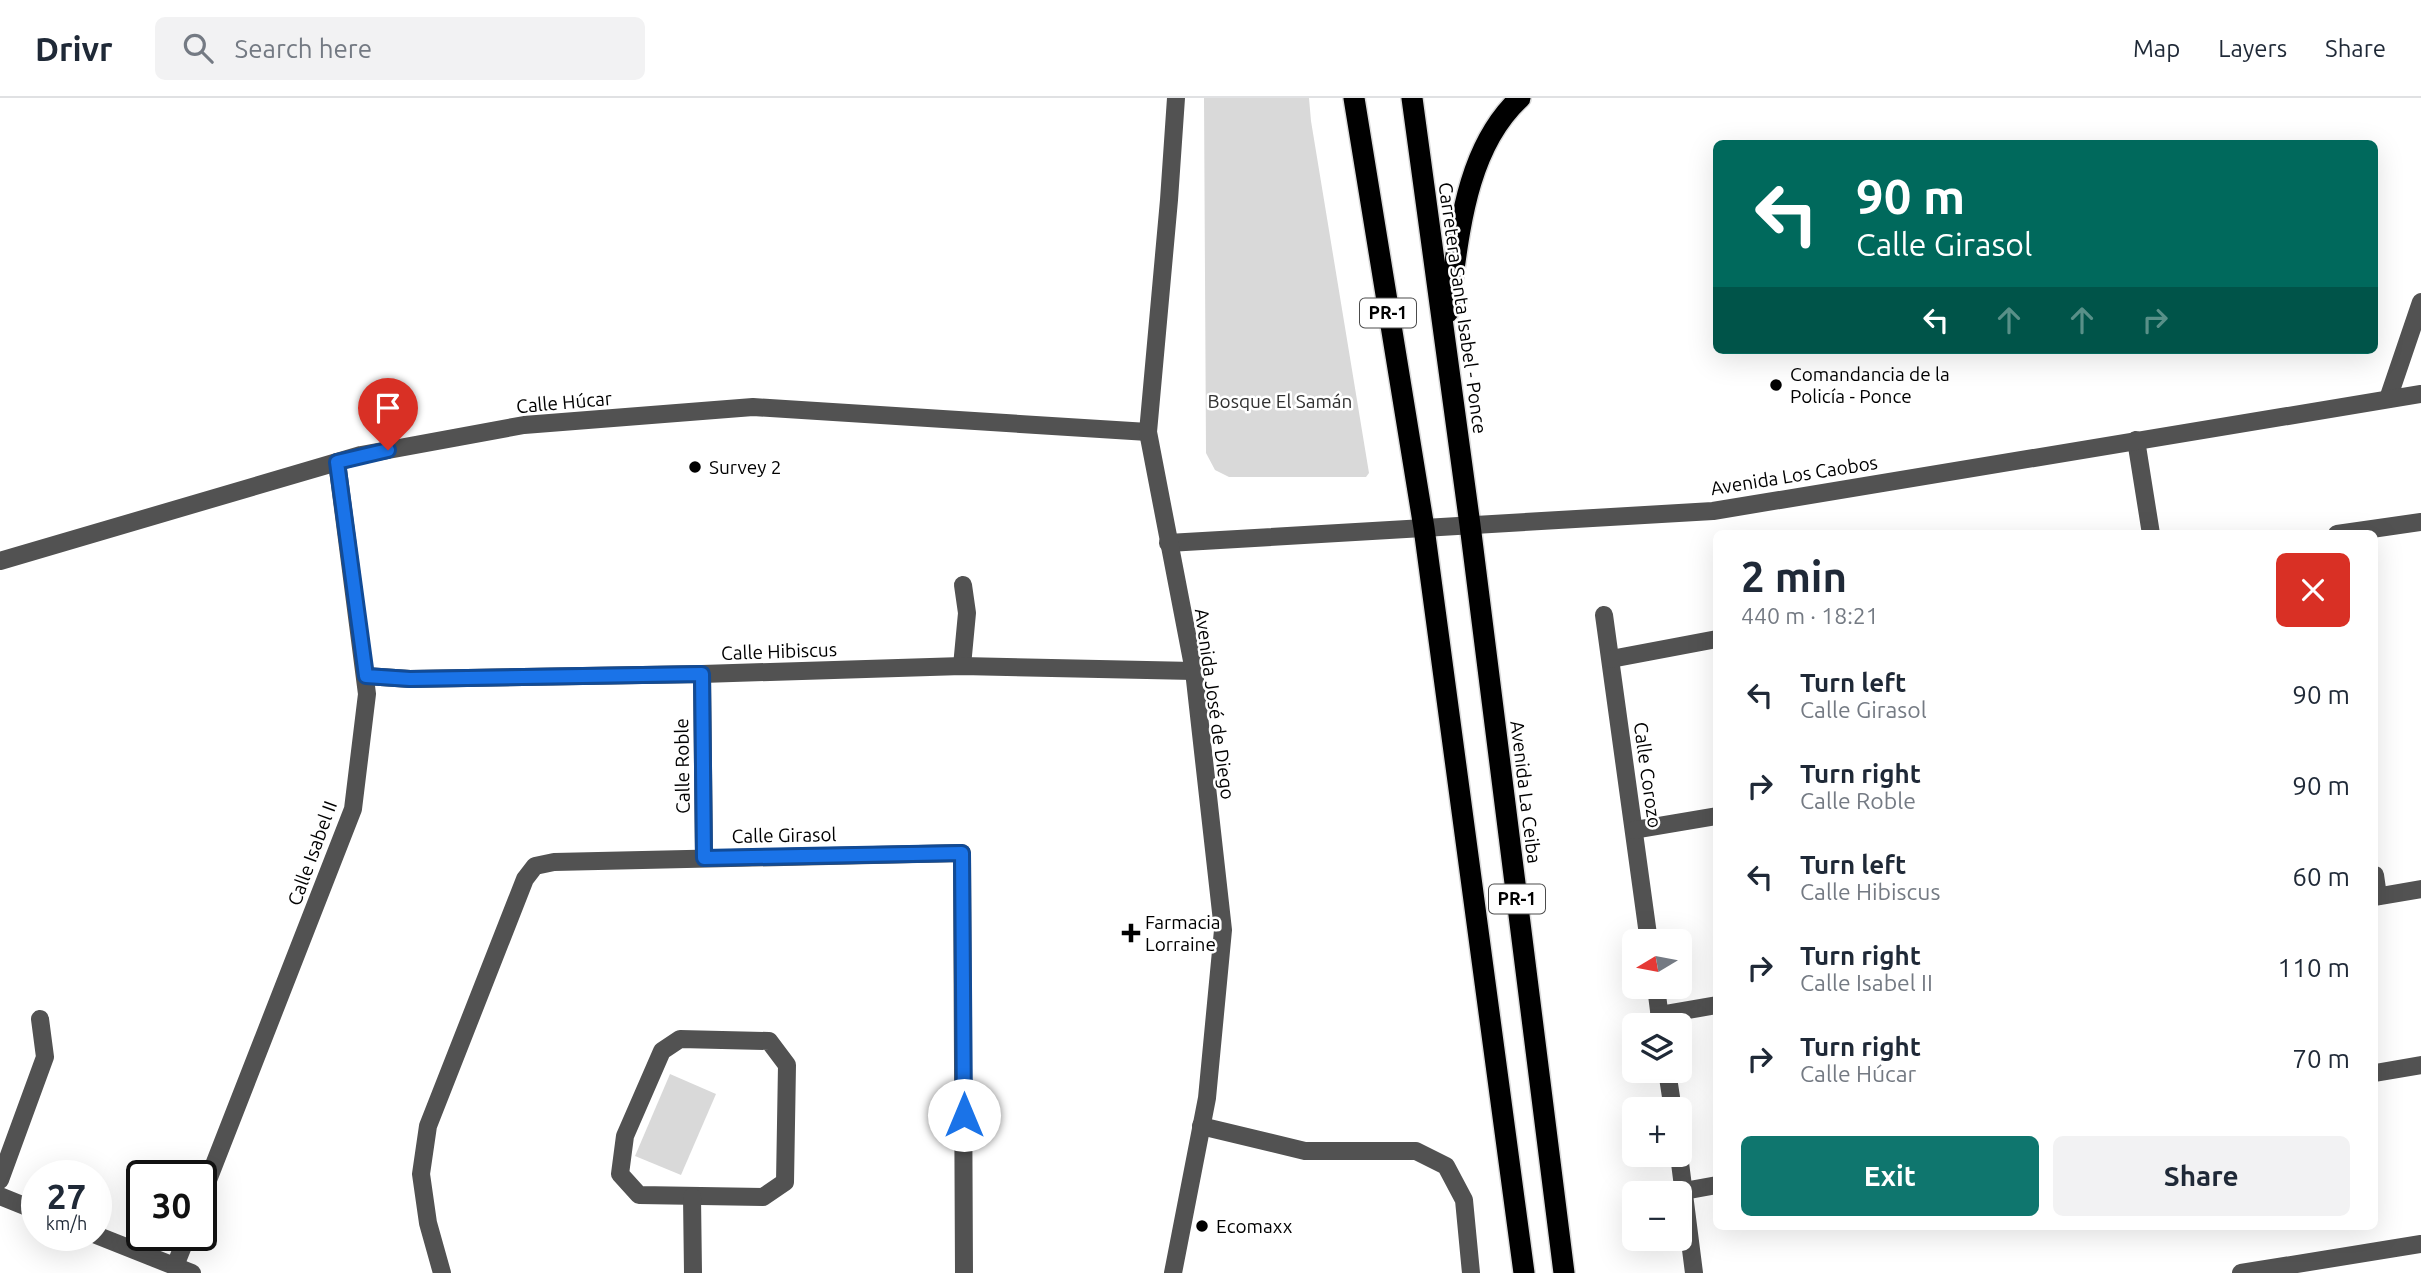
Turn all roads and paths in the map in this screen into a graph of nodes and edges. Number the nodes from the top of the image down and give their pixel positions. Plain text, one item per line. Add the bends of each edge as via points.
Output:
1 (1176, 98) edge
2 (1345, 98) edge
3 (1354, 98) edge
4 (1412, 98) edge
5 (1520, 98) edge
6 (1370, 202) junction
7 (2421, 302) edge
8 (1444, 335) junction
9 (2421, 394) edge
10 (2388, 399) junction
11 (1148, 432) junction
12 (2136, 440) junction
13 (337, 462) junction
14 (2421, 522) edge
15 (1470, 525) junction
16 (1424, 528) junction
17 (2150, 530) edge
18 (2365, 530) edge
19 (1168, 543) junction
20 (0, 561) edge
21 (963, 585) dead end
22 (1604, 615) dead end
23 (1713, 640) edge
24 (1611, 659) junction
25 (962, 666) junction
26 (1194, 671) junction
27 (702, 674) junction
28 (366, 676) junction
29 (1713, 817) edge
30 (1634, 830) junction
31 (704, 858) junction
32 (2421, 889) edge
33 (2378, 896) edge
34 (1647, 929) edge
35 (1713, 1006) edge
36 (1687, 1013) edge
37 (40, 1018) dead end
38 (2421, 1065) edge
39 (2378, 1072) edge
40 (1201, 1126) junction
41 (216, 1160) edge
42 (0, 1180) edge
43 (1713, 1186) edge
44 (1692, 1190) edge
45 (0, 1196) edge
46 (692, 1197) junction
47 (21, 1205) edge
48 (112, 1241) edge
49 (2421, 1244) edge
50 (181, 1251) edge
51 (1691, 1251) edge
52 (175, 1266) junction
53 (192, 1273) edge
54 (442, 1273) edge
55 (693, 1273) edge
56 (964, 1273) edge
57 (1173, 1273) edge
58 (1471, 1273) edge
59 (1524, 1273) edge
60 (1564, 1273) edge
61 (1694, 1273) edge
62 (2241, 1273) edge

1 - 11 street, Avenida José de Diego
2 - 6 highway
3 - 6 highway, PR-1
4 - 8 highway, Carretera Santa Isabel - Ponce / PR-1
5 - 8 highway via 1490,135 1470,182
6 - 16 highway, PR-1
7 - 10 street
8 - 15 highway, Carretera Santa Isabel - Ponce / PR-1
9 - 10 street, Avenida Los Caobos
10 - 12 street, Avenida Los Caobos
11 - 13 street, Calle Húcar via 753,407 524,425
11 - 19 street, Avenida José de Diego
12 - 15 street, Avenida Los Caobos via 1713,511
12 - 17 street
13 - 20 street, Calle Húcar
13 - 28 street, Calle Isabel II
14 - 18 street
15 - 16 street, Avenida Los Caobos
15 - 60 highway, Avenida La Ceiba / PR-1
16 - 19 street, Avenida Los Caobos
16 - 59 highway, PR-1
19 - 26 street, Avenida José de Diego
21 - 25 street via 967,613
22 - 24 street, Calle Corozo
23 - 24 street
24 - 30 street, Calle Corozo
25 - 26 street, Calle Hibiscus
25 - 27 street, Calle Hibiscus
26 - 40 street, Avenida José de Diego via 1223,930
27 - 28 street, Calle Hibiscus
27 - 31 street, Calle Roble
28 - 41 street, Calle Isabel II via 353,809
29 - 30 street
30 - 34 street, Calle Corozo
31 - 54 street, Calle Girasol via 554,862 535,866 525,879 428,1126 421,1174
31 - 56 street, Calle Girasol via 962,853
32 - 33 street
35 - 36 street
37 - 42 street via 45,1057
38 - 39 street
40 - 57 street, Avenida José de Diego
40 - 58 street via 1305,1151 1416,1151 1447,1166 1464,1200
43 - 44 street
45 - 47 street
46 - 46 street via 763,1197 785,1182 787,1065 769,1041 680,1039 662,1051 625,1136 620,1174 639,1195
46 - 55 street
48 - 52 street
49 - 62 street
50 - 52 street
51 - 61 street
52 - 53 street

